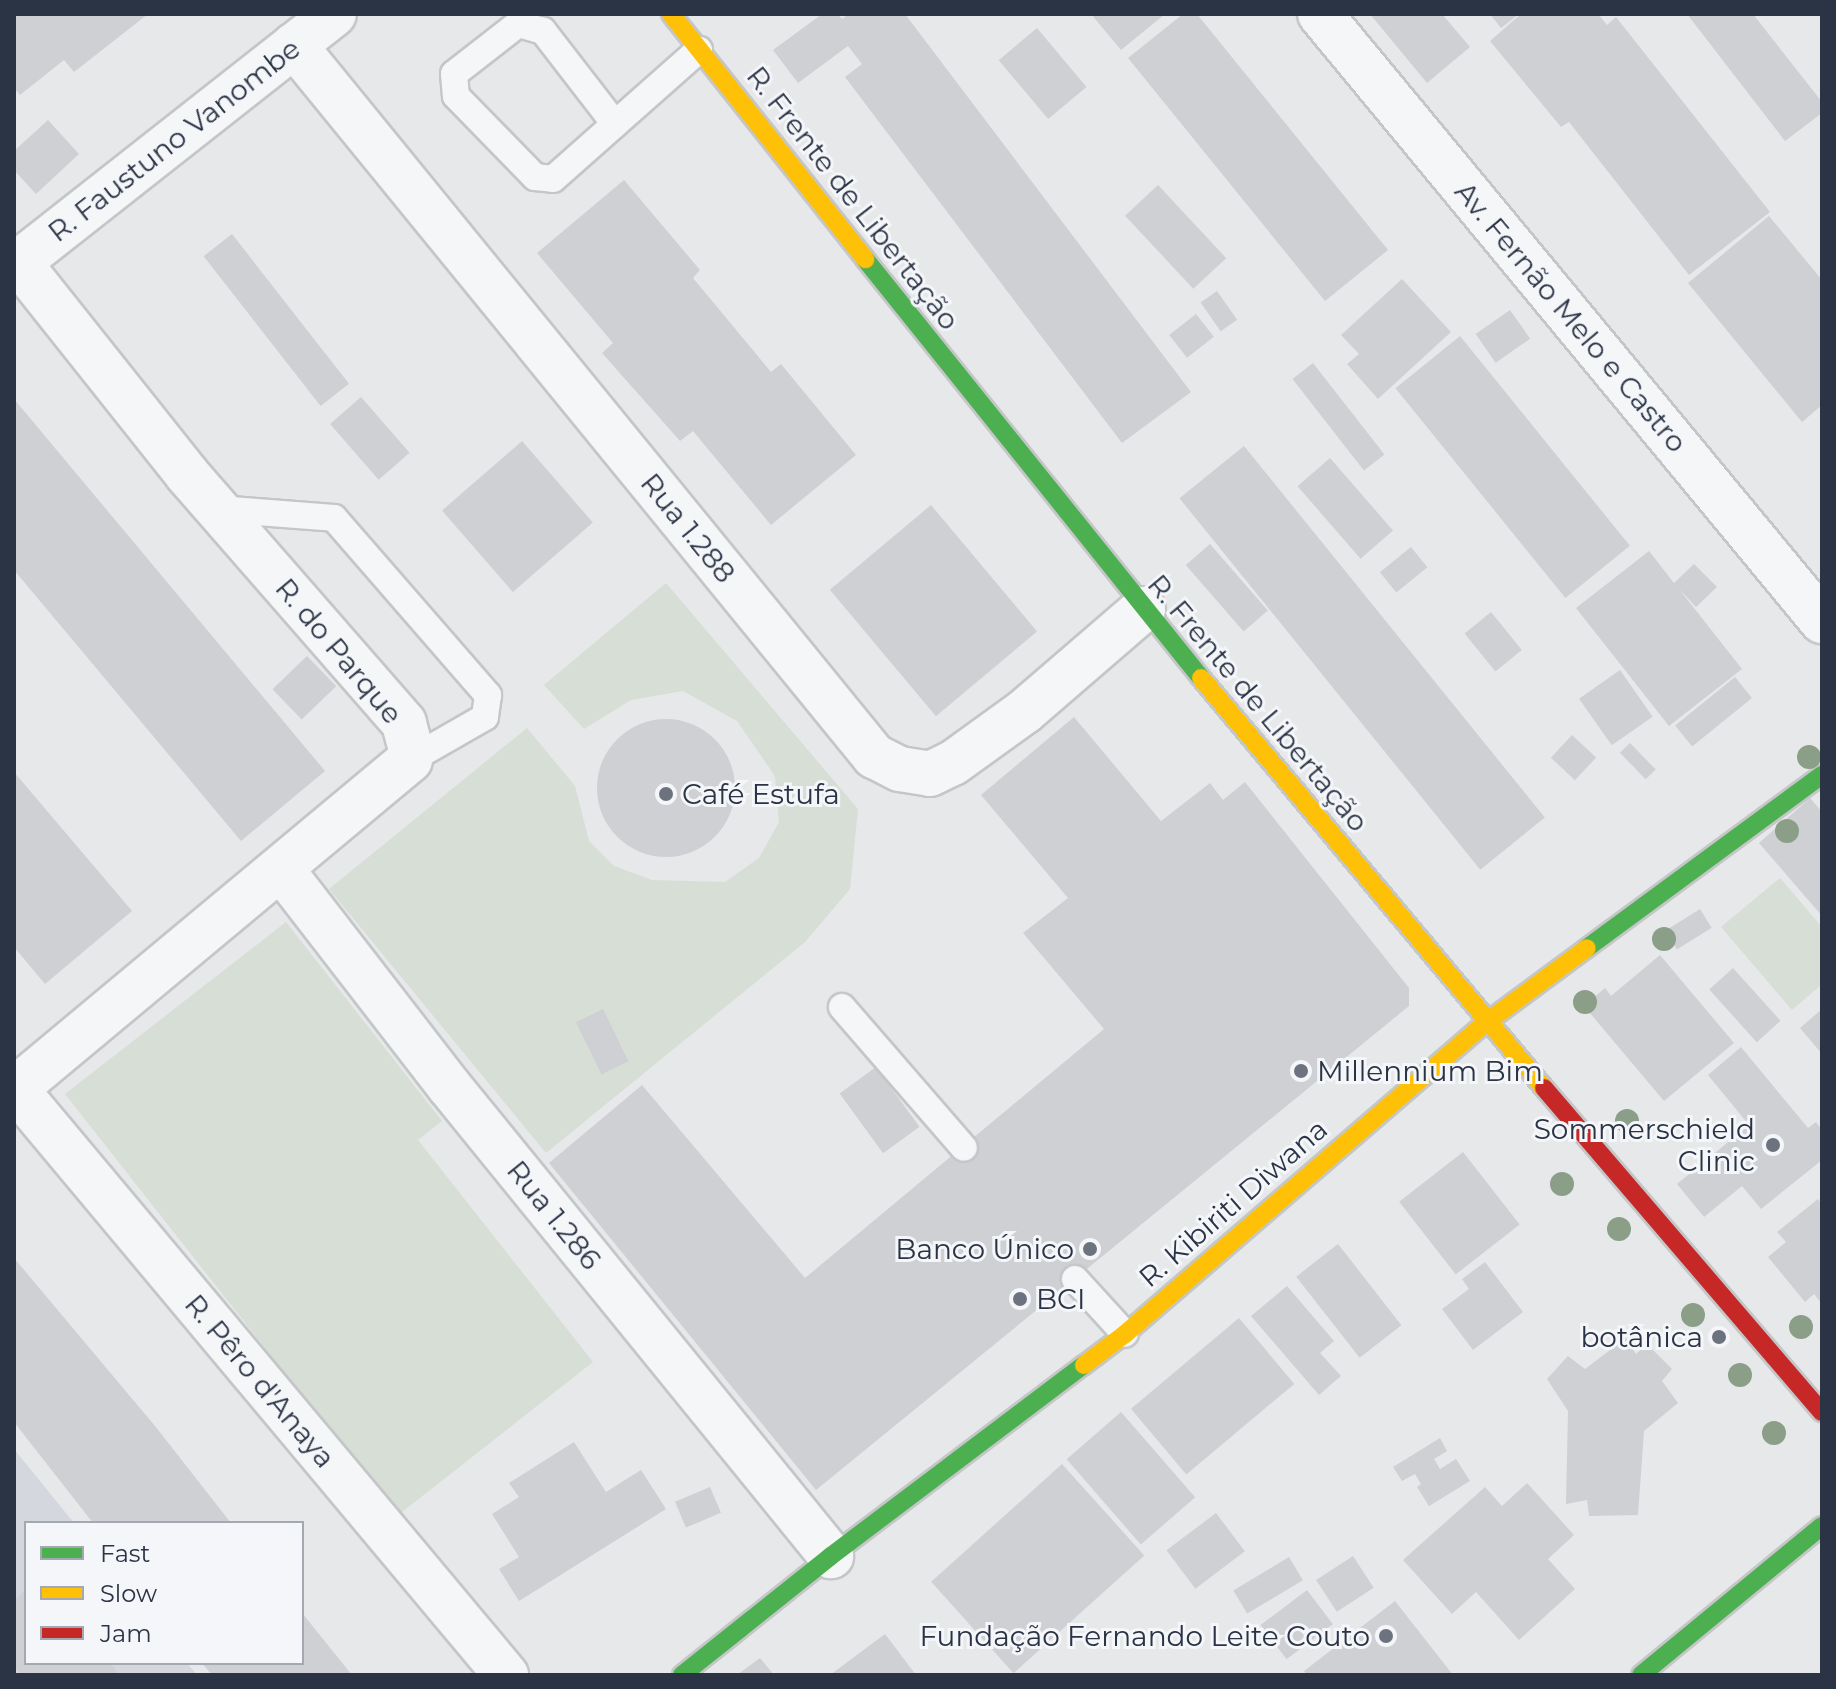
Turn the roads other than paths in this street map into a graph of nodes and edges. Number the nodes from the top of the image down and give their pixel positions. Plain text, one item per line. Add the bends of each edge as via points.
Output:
1 (334, 14) edge
2 (671, 14) edge
3 (1320, 14) edge
4 (294, 45) junction
5 (699, 50) junction
6 (615, 124) junction
7 (16, 264) edge
8 (218, 509) junction
9 (1143, 609) junction
10 (1822, 621) edge
11 (410, 760) junction
12 (1822, 775) edge
13 (282, 870) junction
14 (842, 1007) dead end
15 (1487, 1022) junction
16 (15, 1089) edge
17 (964, 1148) dead end
18 (1075, 1279) dead end
19 (1125, 1334) junction
20 (1822, 1412) edge
21 (1818, 1535) edge
22 (831, 1556) junction
23 (506, 1675) edge
24 (682, 1675) edge
25 (1641, 1675) edge

1 - 4 street, R. Faustuno Vanombe
2 - 5 street, R. Frente de Libertação
3 - 10 street, Av. Fernão Melo e Castro
4 - 7 street, R. Faustuno Vanombe
4 - 9 street, Rua 1.288 via 874,756 900,769 930,774 953,763 1025,711
5 - 6 lane
5 - 9 street, R. Frente de Libertação
6 - 6 lane via 553,179 535,177 456,96 454,74 518,24 543,31
7 - 8 street, R. do Parque
8 - 11 street, R. do Parque via 404,723
8 - 11 lane via 334,518 488,695 485,717
9 - 15 street, R. Frente de Libertação
11 - 13 street, R. do Parque
12 - 15 street, R. Kibiriti Diwana
13 - 16 street, R. do Parque
13 - 22 street, Rua 1.286 via 449,1086
14 - 17 lane
15 - 19 street, R. Kibiriti Diwana
15 - 20 street, R. Frente de Libertação
16 - 23 street, R. Pêro d'Anaya
18 - 19 lane
19 - 22 street, R. Kibiriti Diwana
21 - 25 street
22 - 24 street, R. Kibiriti Diwana

